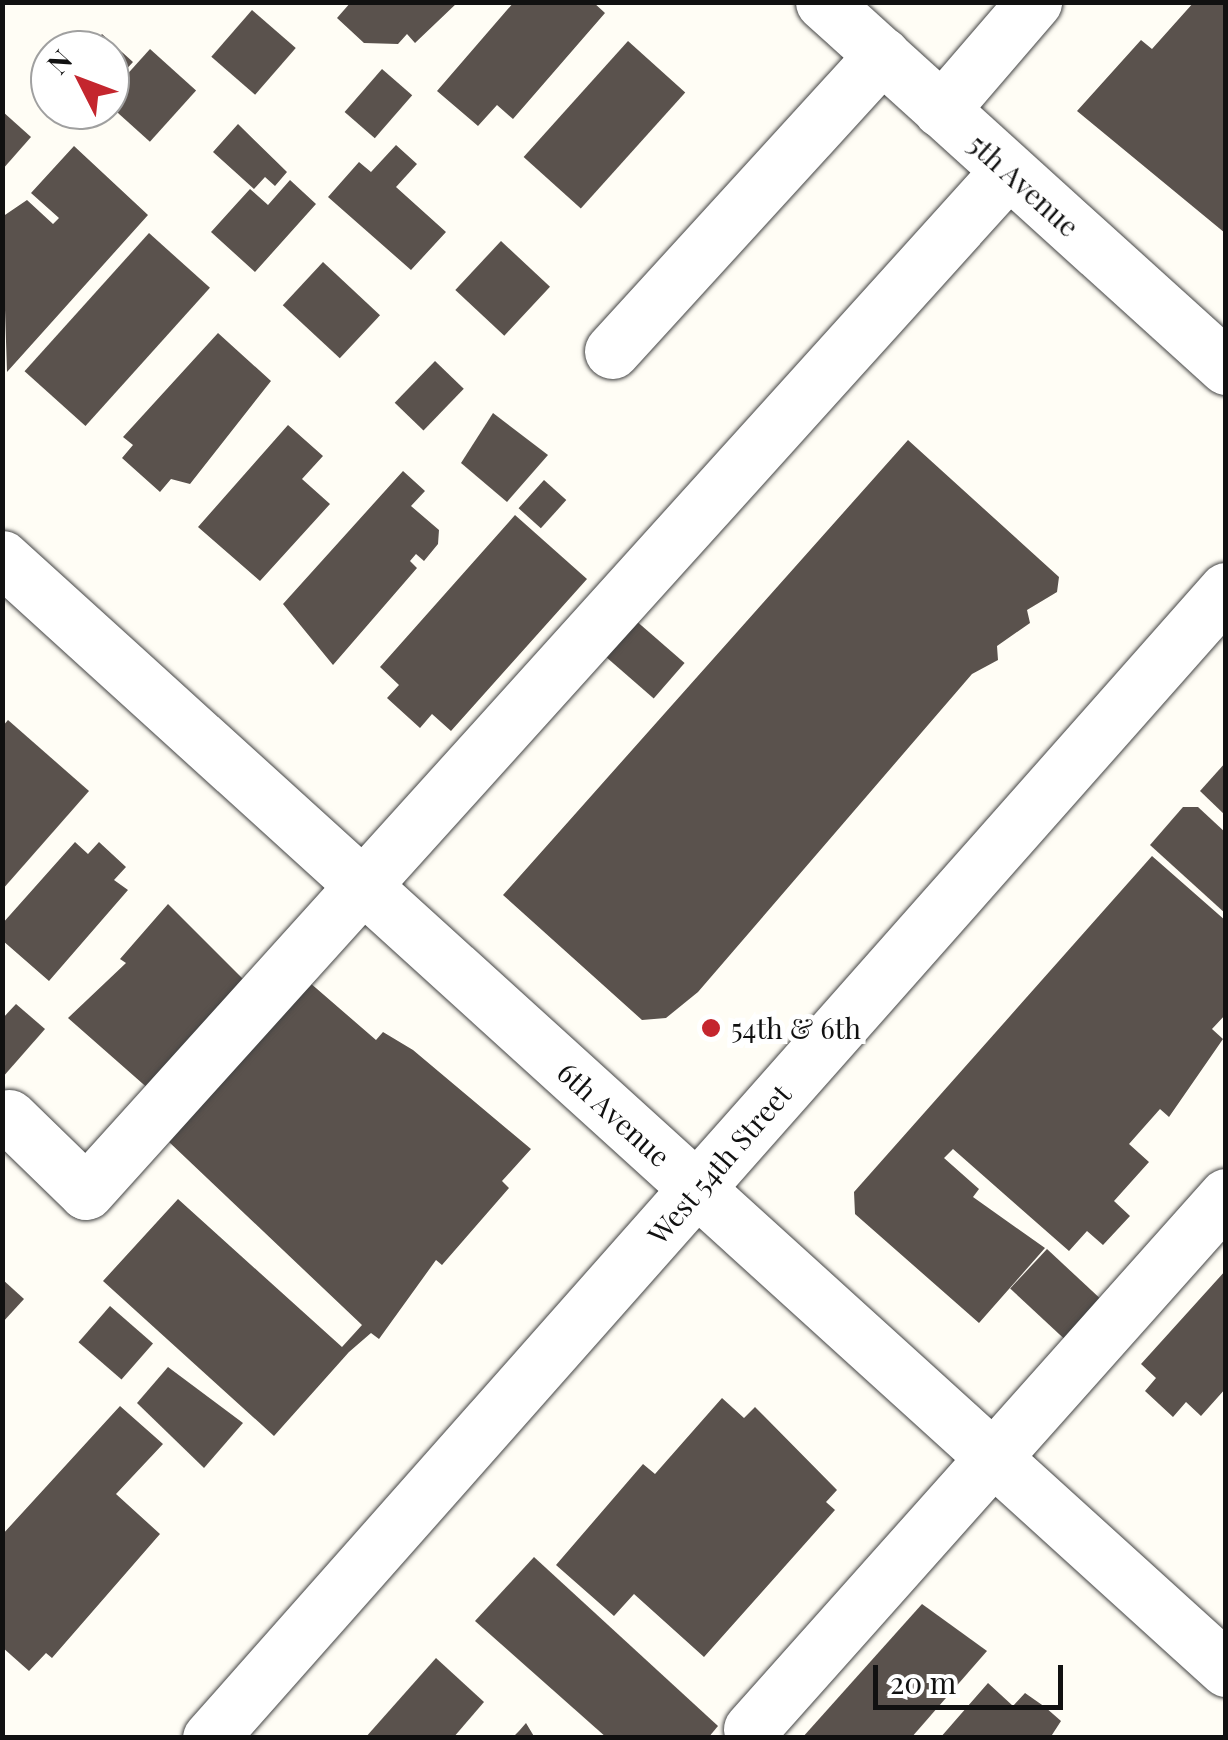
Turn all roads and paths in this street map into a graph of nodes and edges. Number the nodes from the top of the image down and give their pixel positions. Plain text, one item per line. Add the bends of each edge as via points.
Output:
1 (824, 2) edge
2 (1034, 2) edge
3 (882, 55) junction
4 (942, 110) junction
5 (1008, 171) junction
6 (612, 351) dead end
7 (1226, 368) edge
8 (2, 558) edge
9 (1226, 590) edge
10 (361, 884) junction
11 (9, 1117) dead end
12 (698, 1190) junction
13 (1226, 1196) edge
14 (991, 1456) junction
15 (1226, 1669) edge
16 (751, 1729) dead end
17 (210, 1738) edge

1 - 3 street, 5th Avenue
2 - 4 street
3 - 4 street, 5th Avenue
3 - 6 street
4 - 5 street, 5th Avenue
5 - 7 street, 5th Avenue
5 - 10 street
8 - 10 street, 6th Avenue
9 - 12 street, West 54th Street
10 - 11 street via 86,1192
10 - 12 street, 6th Avenue
12 - 14 street, 6th Avenue
12 - 17 street, West 54th Street
13 - 14 street
14 - 15 street, 6th Avenue
14 - 16 street

